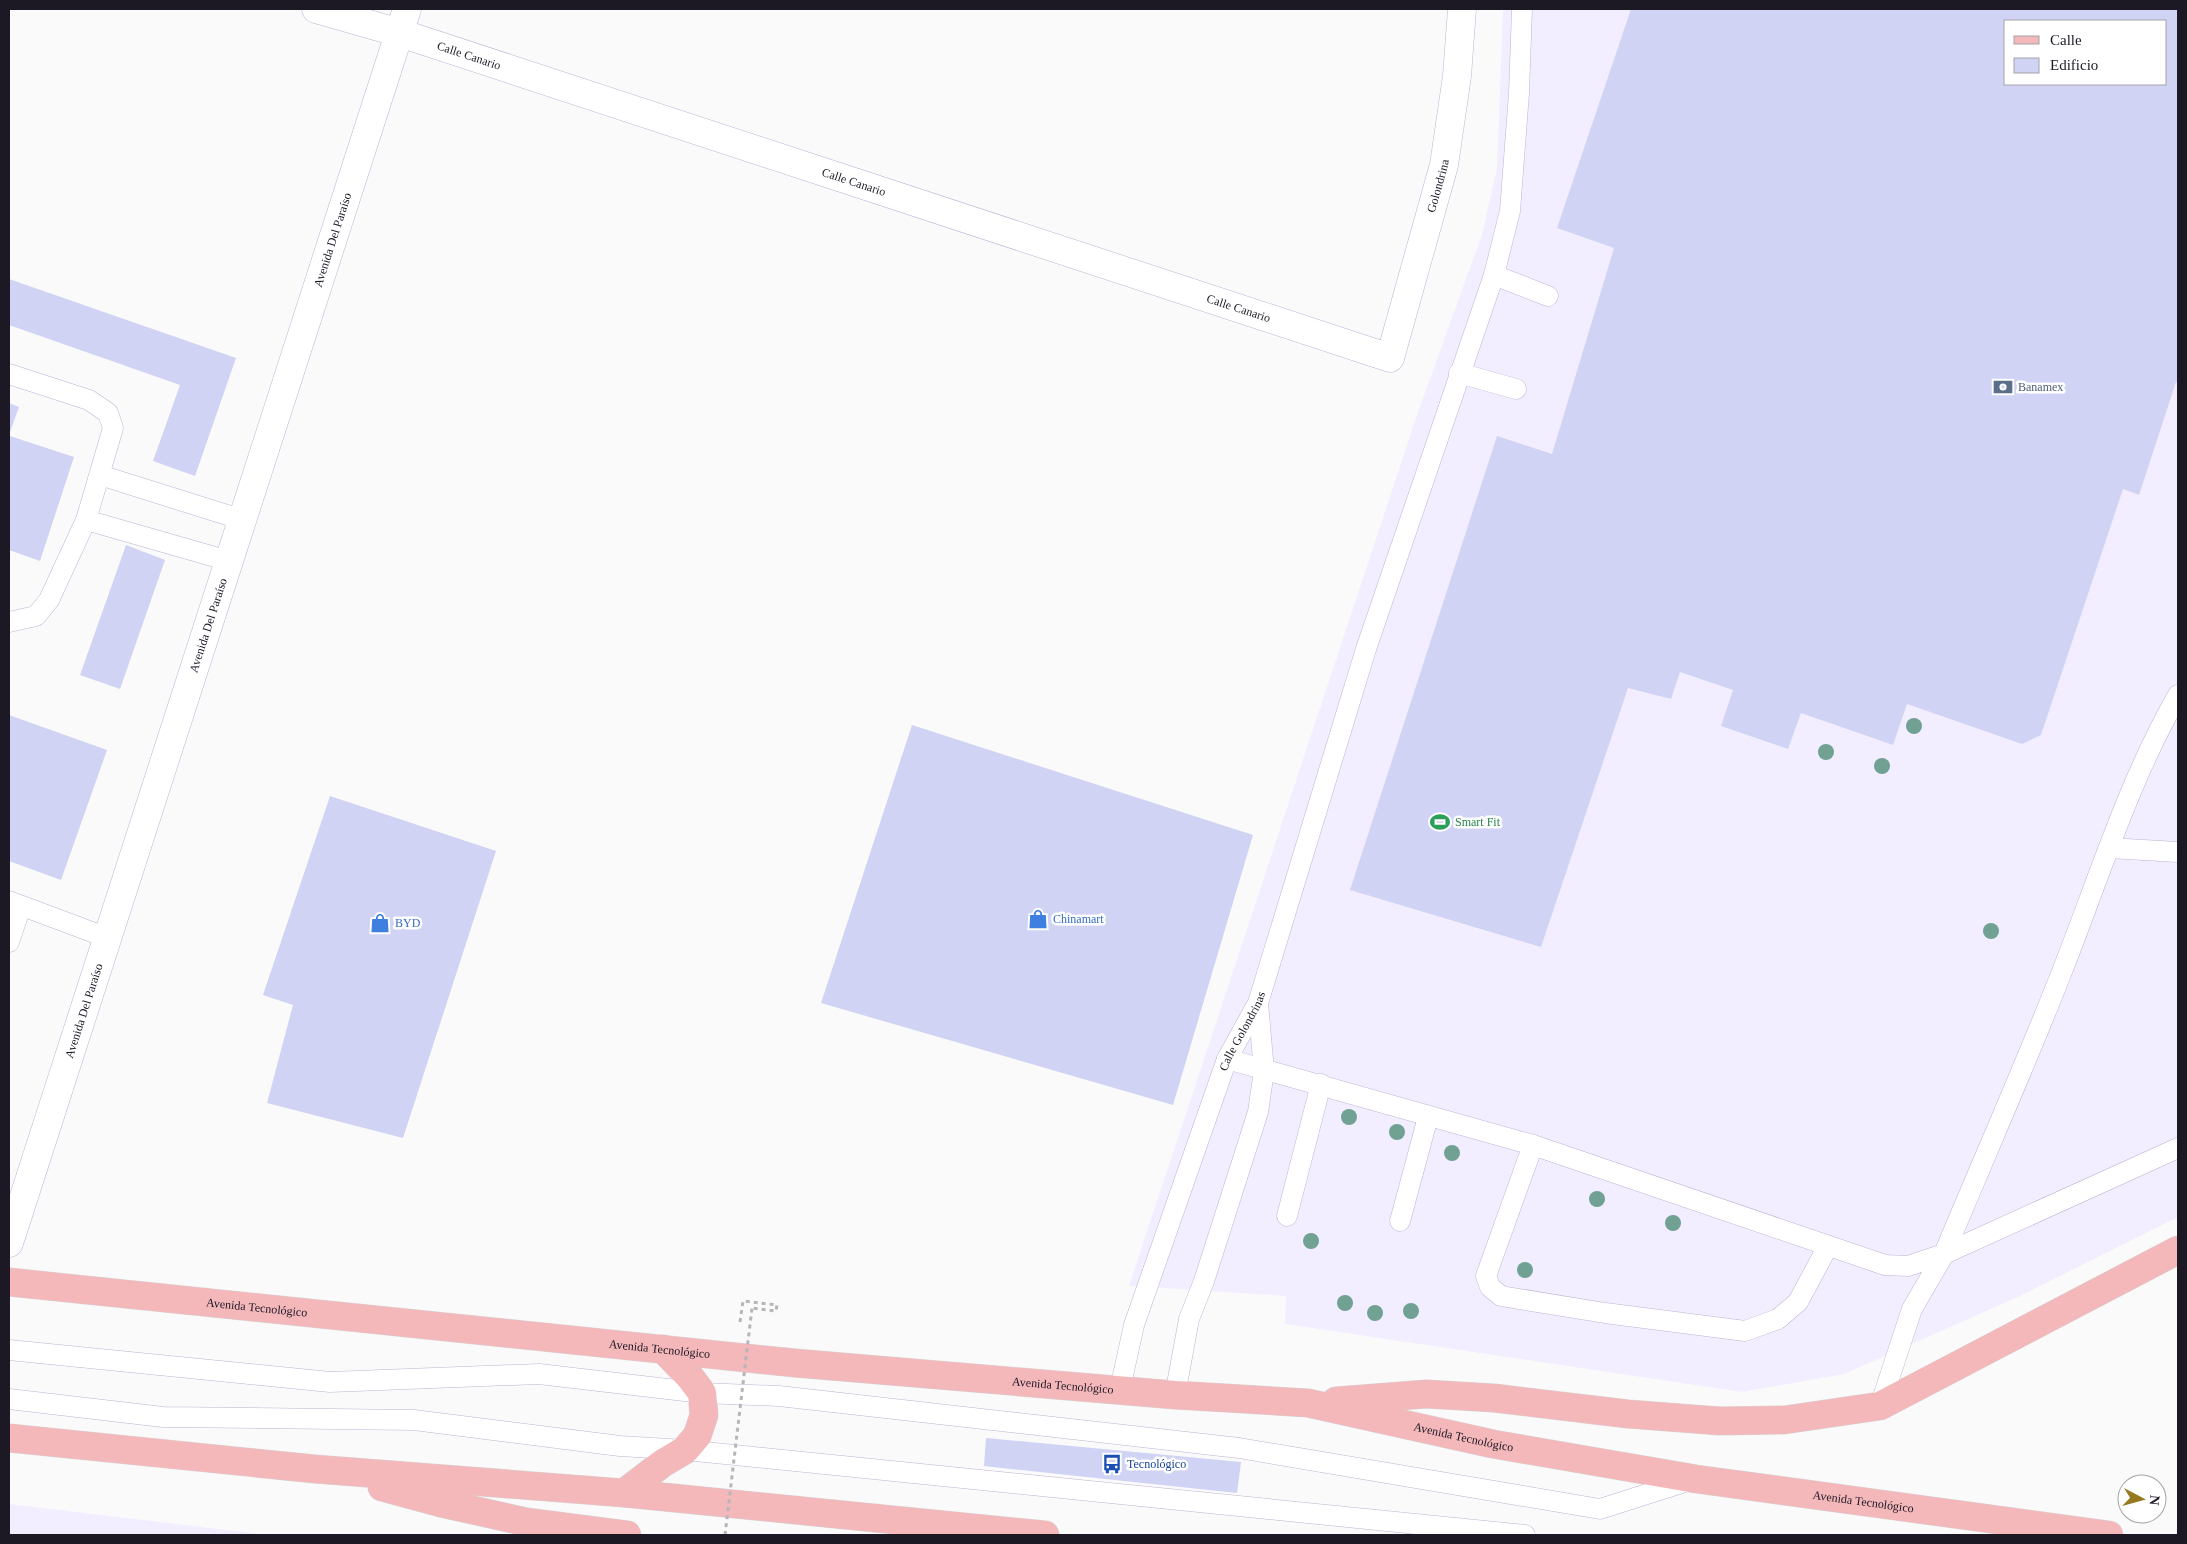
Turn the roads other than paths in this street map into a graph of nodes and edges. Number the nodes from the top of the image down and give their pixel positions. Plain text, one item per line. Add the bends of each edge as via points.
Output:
1 (316, 9) edge
2 (1462, 9) edge
3 (1522, 9) edge
4 (404, 21) edge
5 (1494, 275) junction
6 (1548, 296) dead end
7 (1390, 358) joint
8 (1459, 373) junction
9 (9, 374) edge
10 (1516, 388) dead end
11 (100, 475) junction
12 (86, 520) junction
13 (243, 520) junction
14 (229, 561) junction
15 (9, 622) edge
16 (2178, 695) edge
17 (2170, 725) edge
18 (2109, 848) junction
19 (2178, 852) edge
20 (15, 903) edge
21 (108, 938) junction
22 (9, 942) edge
23 (1258, 1003) junction
24 (1227, 1059) junction
25 (1264, 1071) junction
26 (1321, 1084) junction
27 (1428, 1117) junction
28 (1533, 1145) junction
29 (2178, 1148) edge
30 (1287, 1216) dead end
31 (1400, 1221) dead end
32 (9, 1243) edge
33 (1828, 1246) junction
34 (2178, 1250) edge
35 (1944, 1254) junction
36 (9, 1282) edge
37 (663, 1349) junction
38 (9, 1350) edge
39 (1120, 1390) junction
40 (702, 1393) junction
41 (1176, 1395) junction
42 (9, 1399) edge
43 (1308, 1404) junction
44 (1880, 1406) junction
45 (9, 1438) edge
46 (685, 1450) junction
47 (315, 1470) junction
48 (1696, 1479) junction
49 (624, 1493) junction
50 (930, 1529) edge
51 (627, 1535) edge
52 (1046, 1535) edge
53 (1525, 1535) edge
54 (2109, 1535) edge

1 - 4 street, Calle Canario
2 - 7 street, Golondrina via 1457,76 1444,165
3 - 5 lane via 1510,211
4 - 7 street, Calle Canario
4 - 13 street, Avenida Del Paraíso
5 - 6 lane
5 - 8 lane
8 - 10 lane
8 - 23 lane via 1366,650
9 - 11 lane via 89,400 108,413 113,428
11 - 12 lane
11 - 13 lane
12 - 14 lane
12 - 15 lane via 49,600 36,616
13 - 14 street, Avenida Del Paraíso
14 - 21 street, Avenida Del Paraíso
16 - 17 lane
17 - 18 lane
18 - 19 lane
18 - 35 lane via 2061,974
20 - 21 lane
20 - 22 lane
21 - 32 street, Avenida Del Paraíso
23 - 24 lane, Calle Golondrinas
23 - 25 lane, Calle Golondrinas
24 - 25 lane
24 - 39 lane, Calle Golondrinas via 1134,1325
25 - 26 lane
25 - 41 lane, Calle Golondrinas via 1258,1112 1189,1318
26 - 27 lane
26 - 30 lane
27 - 28 lane
27 - 31 lane
28 - 33 lane
28 - 33 lane via 1486,1276 1490,1287 1501,1296 1745,1331 1778,1319 1798,1302
29 - 35 lane
33 - 35 lane via 1886,1265 1908,1266
34 - 44 main road
35 - 44 lane via 1912,1309
36 - 37 main road, Avenida Tecnológico
37 - 39 main road, Avenida Tecnológico
37 - 40 main road
38 - 40 lane via 330,1382 540,1374
39 - 41 main road, Avenida Tecnológico
40 - 46 main road via 704,1415 697,1436
40 - 48 lane via 779,1396 1239,1448 1600,1509
41 - 43 main road, Avenida Tecnológico
42 - 46 lane via 163,1417 414,1420 620,1446
43 - 44 main road via 1426,1394 1720,1421 1784,1420
43 - 48 main road, Avenida Tecnológico via 1493,1444
45 - 47 main road
46 - 49 main road
46 - 53 lane
47 - 49 main road
47 - 51 main road via 526,1522
48 - 54 main road, Avenida Tecnológico
49 - 50 main road
50 - 52 main road

